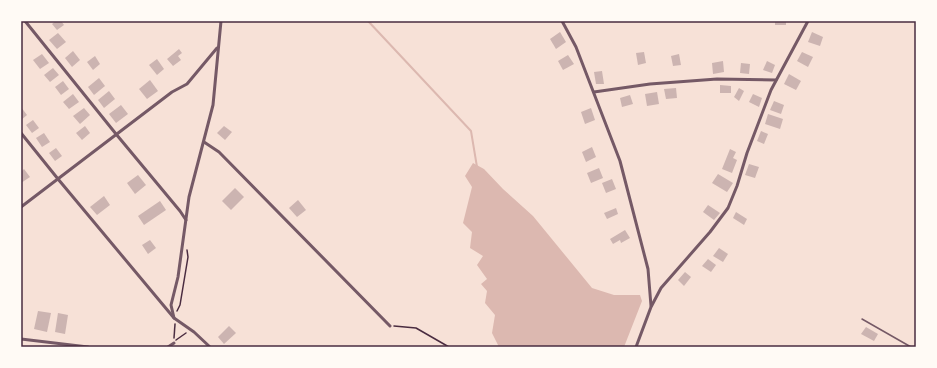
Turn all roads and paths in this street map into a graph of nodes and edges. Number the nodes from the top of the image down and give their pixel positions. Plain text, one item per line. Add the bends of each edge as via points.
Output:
1 (25, 21) edge
2 (221, 21) edge
3 (562, 21) edge
4 (808, 21) edge
5 (218, 47) junction
6 (776, 80) junction
7 (594, 92) junction
8 (21, 133) edge
9 (116, 134) junction
10 (204, 142) junction
11 (58, 179) junction
12 (21, 207) edge
13 (186, 220) junction
14 (651, 307) junction
15 (174, 318) junction
16 (862, 319) dead end
17 (390, 326) joint
18 (194, 332) junction
19 (21, 339) edge
20 (174, 343) junction
21 (88, 347) edge
22 (168, 347) edge
23 (210, 347) edge
24 (449, 347) edge
25 (636, 347) edge
26 (911, 347) edge

1 - 9 street
2 - 5 street
3 - 7 street via 576,47
4 - 6 street
5 - 9 street via 187,84 172,92
5 - 10 street via 212,105
6 - 7 street via 717,79 650,84
6 - 14 street via 728,208 661,288
7 - 14 street via 630,196 648,269
8 - 11 street
9 - 11 street
9 - 13 street
10 - 13 street
10 - 17 street via 219,152
11 - 12 street
11 - 15 street
13 - 15 street via 178,277 171,305
14 - 25 street
15 - 18 street
15 - 20 path
16 - 26 lane
17 - 24 path via 416,328
18 - 20 path via 181,335
18 - 23 street
19 - 21 street
20 - 22 street

